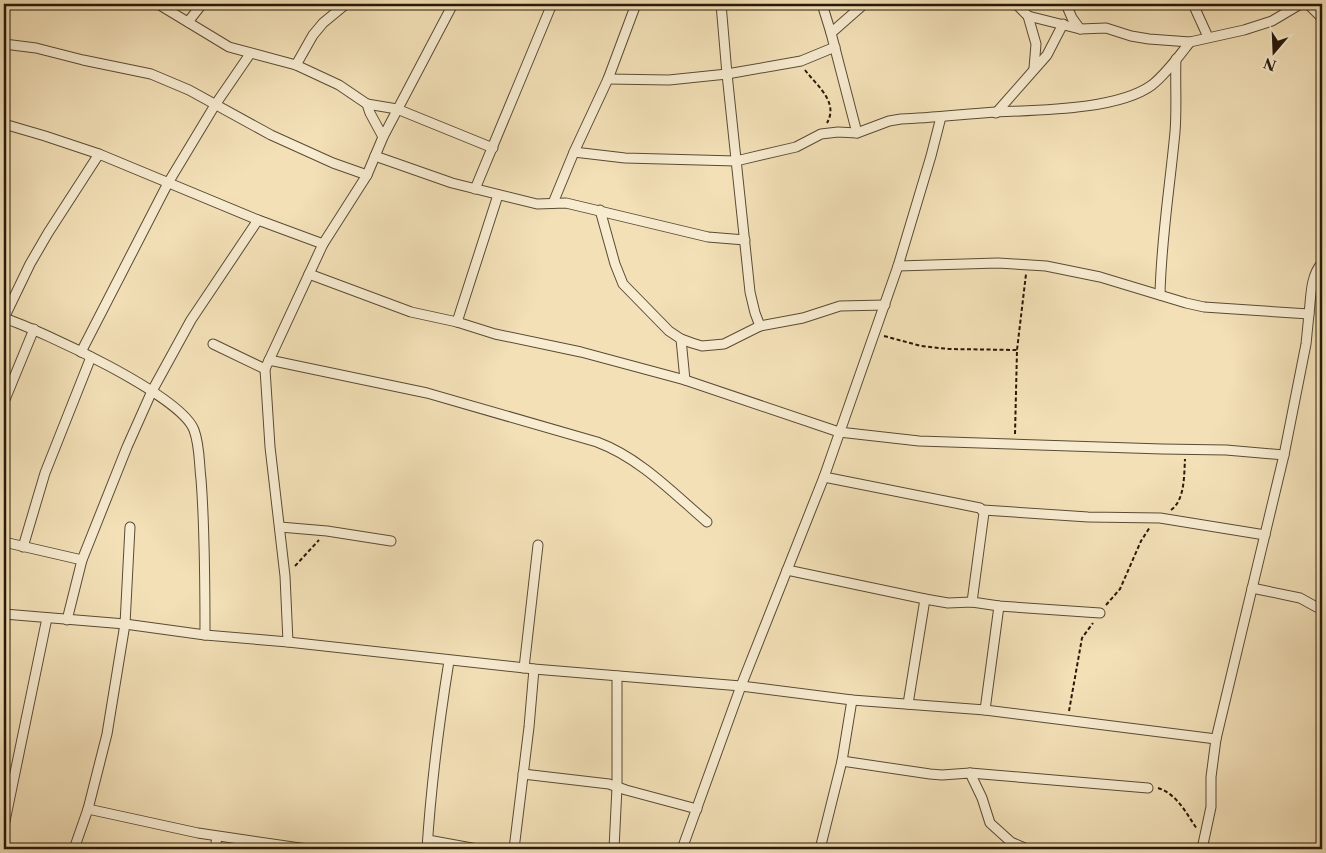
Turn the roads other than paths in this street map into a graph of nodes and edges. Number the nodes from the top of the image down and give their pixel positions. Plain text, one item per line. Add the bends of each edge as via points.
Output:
1 (158, 4) edge
2 (202, 4) edge
3 (346, 4) edge
4 (453, 4) edge
5 (552, 4) edge
6 (636, 4) edge
7 (721, 4) edge
8 (822, 4) edge
9 (864, 4) edge
10 (1016, 4) edge
11 (1066, 4) edge
12 (1193, 4) edge
13 (1302, 4) edge
14 (1028, 16) junction
15 (1322, 18) edge
16 (188, 22) junction
17 (1064, 24) junction
18 (1080, 29) junction
19 (831, 33) junction
20 (1208, 38) junction
21 (1190, 42) junction
22 (4, 44) edge
23 (835, 47) junction
24 (250, 54) junction
25 (1176, 59) junction
26 (296, 65) junction
27 (1034, 68) junction
28 (727, 74) junction
29 (608, 78) junction
30 (216, 104) junction
31 (366, 104) junction
32 (398, 109) junction
33 (996, 112) junction
34 (941, 117) junction
35 (5, 127) edge
36 (857, 132) junction
37 (383, 137) junction
38 (493, 148) junction
39 (574, 152) junction
40 (99, 154) junction
41 (376, 156) junction
42 (736, 161) junction
43 (367, 175) junction
44 (168, 183) junction
45 (476, 189) junction
46 (498, 195) junction
47 (553, 203) junction
48 (600, 210) junction
49 (258, 220) junction
50 (745, 240) junction
51 (323, 244) junction
52 (1322, 263) edge
53 (898, 266) junction
54 (309, 274) junction
55 (1160, 295) junction
56 (885, 305) junction
57 (1310, 314) junction
58 (4, 318) edge
59 (457, 322) junction
60 (760, 326) junction
61 (34, 329) junction
62 (680, 339) junction
63 (213, 344) dead end
64 (81, 352) junction
65 (91, 357) junction
66 (267, 365) junction
67 (685, 380) junction
68 (152, 391) junction
69 (4, 402) edge
70 (840, 432) junction
71 (1284, 455) junction
72 (824, 477) junction
73 (983, 510) junction
74 (707, 522) dead end
75 (130, 527) dead end
76 (280, 527) junction
77 (1265, 535) junction
78 (391, 541) dead end
79 (4, 542) edge
80 (538, 545) dead end
81 (23, 547) junction
82 (82, 560) junction
83 (787, 570) junction
84 (1252, 588) junction
85 (925, 599) junction
86 (972, 602) junction
87 (999, 606) junction
88 (1322, 610) edge
89 (1100, 613) road end
90 (4, 614) edge
91 (47, 618) junction
92 (67, 620) junction
93 (125, 624) junction
94 (205, 635) junction
95 (288, 642) junction
96 (449, 661) junction
97 (529, 668) junction
98 (617, 676) junction
99 (741, 686) junction
100 (852, 700) junction
101 (908, 704) junction
102 (985, 710) junction
103 (1216, 739) junction
104 (842, 761) junction
105 (970, 773) junction
106 (523, 774) junction
107 (618, 787) junction
108 (1148, 788) road end
109 (7, 796) edge
110 (88, 809) junction
111 (697, 809) junction
112 (4, 826) edge
113 (217, 837) junction
114 (427, 845) edge
115 (290, 848) edge
116 (74, 849) edge
117 (215, 849) edge
118 (307, 849) edge
119 (477, 849) edge
120 (514, 849) edge
121 (614, 849) edge
122 (682, 849) edge
123 (820, 849) edge
124 (1027, 849) edge
125 (1202, 849) edge

1 - 16 street
2 - 16 street
3 - 26 street via 312,35
4 - 32 street
5 - 38 street
6 - 29 street
7 - 28 street
8 - 19 street
9 - 19 street
10 - 14 street
11 - 18 street
12 - 20 street
13 - 15 street
13 - 20 street via 1272,21
14 - 17 street
14 - 27 street via 1036,44
16 - 24 street via 229,47
17 - 18 street
17 - 27 street via 1047,55
18 - 21 street via 1106,28 1149,39
19 - 23 street
20 - 21 street
21 - 25 street
22 - 30 street via 151,74
23 - 28 street via 801,61
23 - 36 street
24 - 26 street
24 - 30 street
25 - 33 street via 1152,84 1129,97 1067,108
25 - 55 street via 1177,109
26 - 31 street via 340,85
27 - 33 street
28 - 29 street via 669,80
28 - 42 street
29 - 39 street
30 - 43 street via 278,138
30 - 44 street
31 - 32 street
31 - 37 street
32 - 37 street
32 - 38 street
33 - 34 street
34 - 36 street via 889,121
34 - 53 street
35 - 40 street
36 - 42 street via 821,134 796,147
37 - 41 street
38 - 45 street
39 - 42 street via 642,159
39 - 47 street
40 - 44 street
40 - 58 street via 48,233
41 - 43 street
41 - 45 street via 428,176
42 - 50 street
43 - 51 street
44 - 49 street
44 - 64 street
45 - 46 street
46 - 47 street via 537,204
46 - 59 street
47 - 48 street
48 - 50 street via 708,237
48 - 62 street via 623,284
49 - 51 street
49 - 68 street via 191,320
50 - 60 street via 750,292
51 - 54 street
52 - 57 street via 1315,276
53 - 55 street via 1027,264 1100,277
53 - 56 street
54 - 59 street via 411,312
54 - 66 street
55 - 57 street via 1214,308
56 - 60 street via 840,306 803,318
56 - 70 street
57 - 71 street
58 - 61 street
59 - 67 street
60 - 62 street via 734,340 712,346
61 - 64 street
61 - 69 street
62 - 67 street
63 - 66 street
64 - 65 street
65 - 68 street
65 - 81 street via 45,473
66 - 74 street via 427,393 603,444 644,468
66 - 76 street via 270,447
67 - 70 street
68 - 82 street
68 - 94 street via 187,418 198,444 205,555
70 - 71 street via 919,441 1226,450
70 - 72 street
71 - 77 street
72 - 73 street
72 - 83 street
73 - 77 street via 1160,518
73 - 86 street
75 - 93 street
76 - 78 street
76 - 95 street
77 - 84 street
79 - 81 street
80 - 97 street
81 - 82 street
82 - 92 street
83 - 85 street
83 - 99 street
84 - 88 street via 1300,598
84 - 103 street
85 - 86 street
85 - 101 street
86 - 87 street
87 - 89 street
87 - 102 street
90 - 91 street
91 - 92 street
91 - 109 street
92 - 93 street
93 - 94 street
93 - 110 street via 107,734
94 - 95 street
95 - 96 street
96 - 97 street
96 - 114 street
97 - 98 street
97 - 106 street
98 - 99 street
98 - 107 street
99 - 100 street
99 - 111 street
100 - 101 street
100 - 104 street
101 - 102 street
102 - 103 street
103 - 125 street via 1211,807
104 - 105 street via 930,774
104 - 123 street
105 - 108 street
105 - 124 street via 990,823 1011,842
106 - 107 street
106 - 120 street
107 - 111 street
107 - 121 street
109 - 112 street
110 - 113 street
110 - 116 street
111 - 122 street
113 - 115 street
113 - 117 street
114 - 119 street
115 - 118 street

